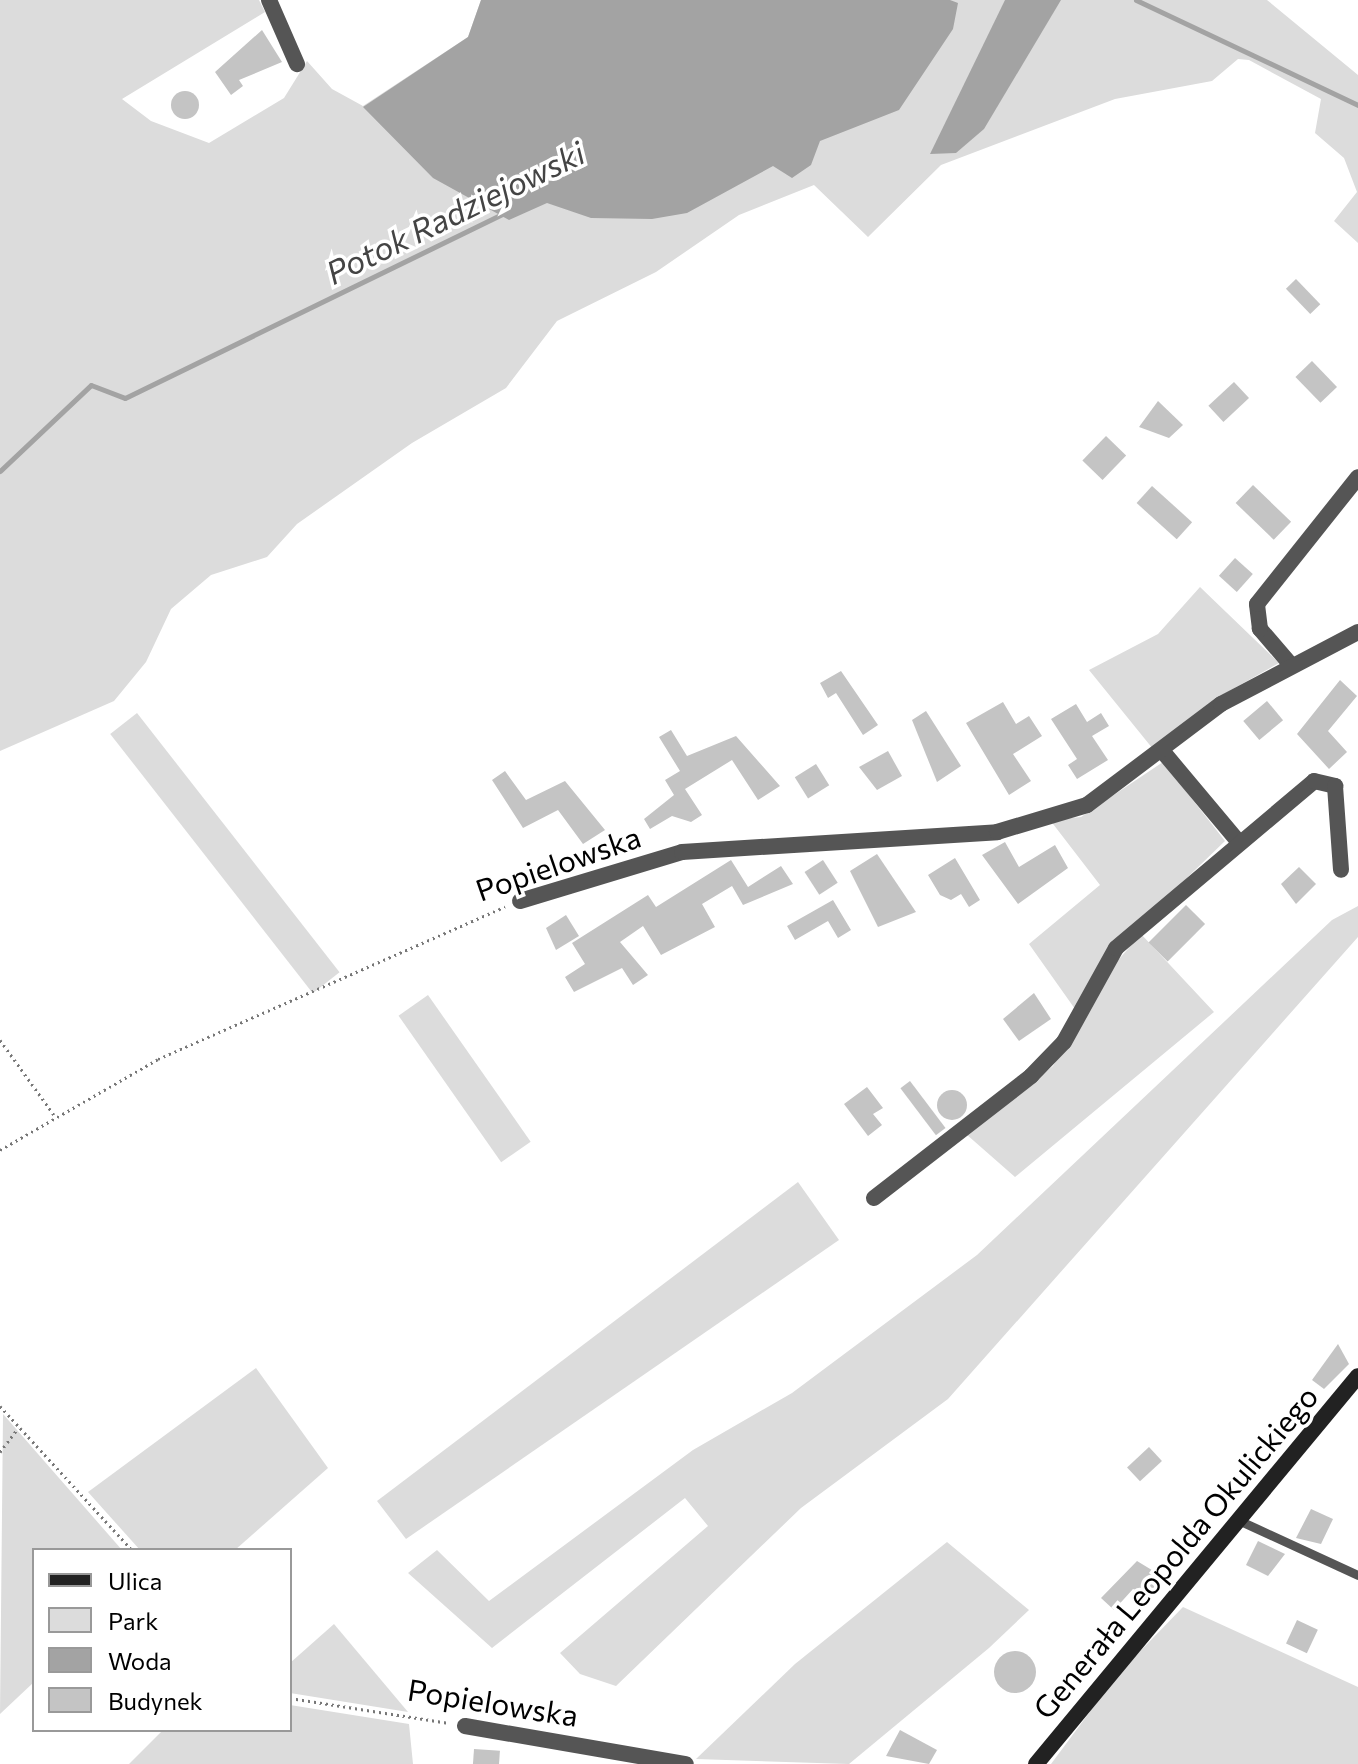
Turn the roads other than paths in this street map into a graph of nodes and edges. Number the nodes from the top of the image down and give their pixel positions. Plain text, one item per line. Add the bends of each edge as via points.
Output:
1 (269, 0) edge
2 (297, 64) dead end
3 (1358, 477) edge
4 (1358, 632) edge
5 (1291, 665) junction
6 (1164, 753) junction
7 (1237, 840) junction
8 (1341, 870) dead end
9 (520, 901) road end
10 (874, 1198) dead end
11 (1358, 1376) edge
12 (1236, 1519) junction
13 (1358, 1575) edge
14 (465, 1726) road end
15 (686, 1764) edge
16 (1036, 1764) edge

1 - 2 street
3 - 5 street via 1257,604 1260,629
4 - 5 street, Popielowska
5 - 6 street, Popielowska via 1221,704
6 - 7 street
6 - 9 street, Popielowska via 1087,805 997,832 682,852
7 - 8 street via 1314,781 1335,786
7 - 10 street via 1116,948 1064,1042 1031,1076
11 - 12 street, Generała Leopolda Okulickiego
12 - 13 lane
12 - 16 street, Generała Leopolda Okulickiego
14 - 15 street, Popielowska

